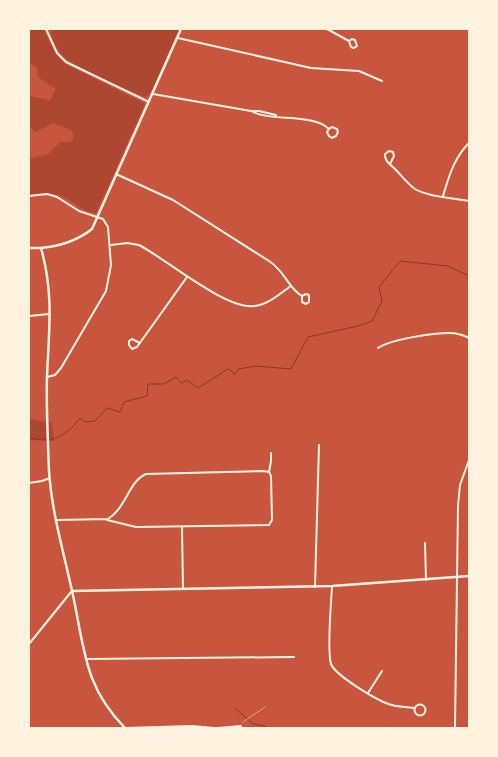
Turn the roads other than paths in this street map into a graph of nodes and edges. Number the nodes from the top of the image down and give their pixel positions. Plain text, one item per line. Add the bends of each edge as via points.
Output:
1 (46, 29) edge
2 (181, 29) edge
3 (327, 29) edge
4 (178, 38) junction
5 (349, 41) dead end
6 (382, 81) dead end
7 (153, 94) junction
8 (149, 102) junction
9 (329, 128) junction
10 (469, 143) edge
11 (390, 164) junction
12 (116, 174) junction
13 (29, 196) edge
14 (443, 196) junction
15 (469, 201) edge
16 (98, 217) junction
17 (111, 245) junction
18 (29, 248) edge
19 (41, 248) junction
20 (188, 276) junction
21 (291, 286) junction
22 (302, 296) dead end
23 (51, 314) junction
24 (29, 316) edge
25 (469, 338) edge
26 (140, 343) junction
27 (378, 348) dead end
28 (47, 377) junction
29 (319, 445) dead end
30 (271, 452) dead end
31 (469, 460) edge
32 (269, 472) junction
33 (50, 478) junction
34 (29, 483) edge
35 (56, 520) junction
36 (107, 520) junction
37 (182, 527) junction
38 (425, 542) dead end
39 (469, 576) edge
40 (458, 577) junction
41 (426, 580) junction
42 (332, 586) junction
43 (315, 587) junction
44 (183, 589) junction
45 (72, 591) junction
46 (29, 644) edge
47 (294, 657) dead end
48 (87, 660) junction
49 (382, 671) dead end
50 (368, 693) junction
51 (415, 708) junction
52 (241, 726) road end
53 (125, 728) edge
54 (214, 728) edge
55 (218, 728) edge
56 (455, 728) edge

1 - 8 street via 57,52 70,64
2 - 4 main road
3 - 5 street
4 - 6 street via 305,67 358,71
4 - 7 main road
7 - 8 main road
7 - 9 street via 259,110 320,123
8 - 12 main road
9 - 9 street via 328,136 336,137 337,129
10 - 14 street via 454,164
11 - 11 street via 384,156 389,151 394,156
11 - 14 street via 417,190
12 - 16 main road
12 - 21 street via 173,200 273,263
13 - 16 street via 53,196 79,211
14 - 15 street
16 - 17 street via 107,223
16 - 19 main road via 92,229 81,237 60,246
17 - 20 street via 139,245
17 - 28 street via 111,268 104,294 60,368 55,375
18 - 19 main road
19 - 23 main road via 49,283
20 - 21 street via 225,299 248,307 264,304
20 - 26 street
21 - 22 street
23 - 24 street
23 - 28 main road
25 - 27 street via 442,333 391,342
26 - 26 street via 132,339 129,341 130,348
28 - 33 main road
29 - 43 street
30 - 32 street
31 - 40 street via 458,497
32 - 36 street via 146,474 135,483 118,511
32 - 37 street via 270,525
33 - 34 street
33 - 35 main road
35 - 36 street
35 - 45 main road
36 - 37 street via 136,527
37 - 44 street
38 - 41 street
39 - 40 main road
40 - 41 main road
40 - 56 street
41 - 42 main road
42 - 43 main road
42 - 50 street via 332,665 348,681
43 - 44 main road
44 - 45 main road
45 - 46 street
45 - 48 main road
47 - 48 street
48 - 53 main road via 100,698
49 - 50 street
50 - 51 street via 392,705
51 - 51 street via 421,704 426,711 418,715
52 - 55 street
53 - 54 street

